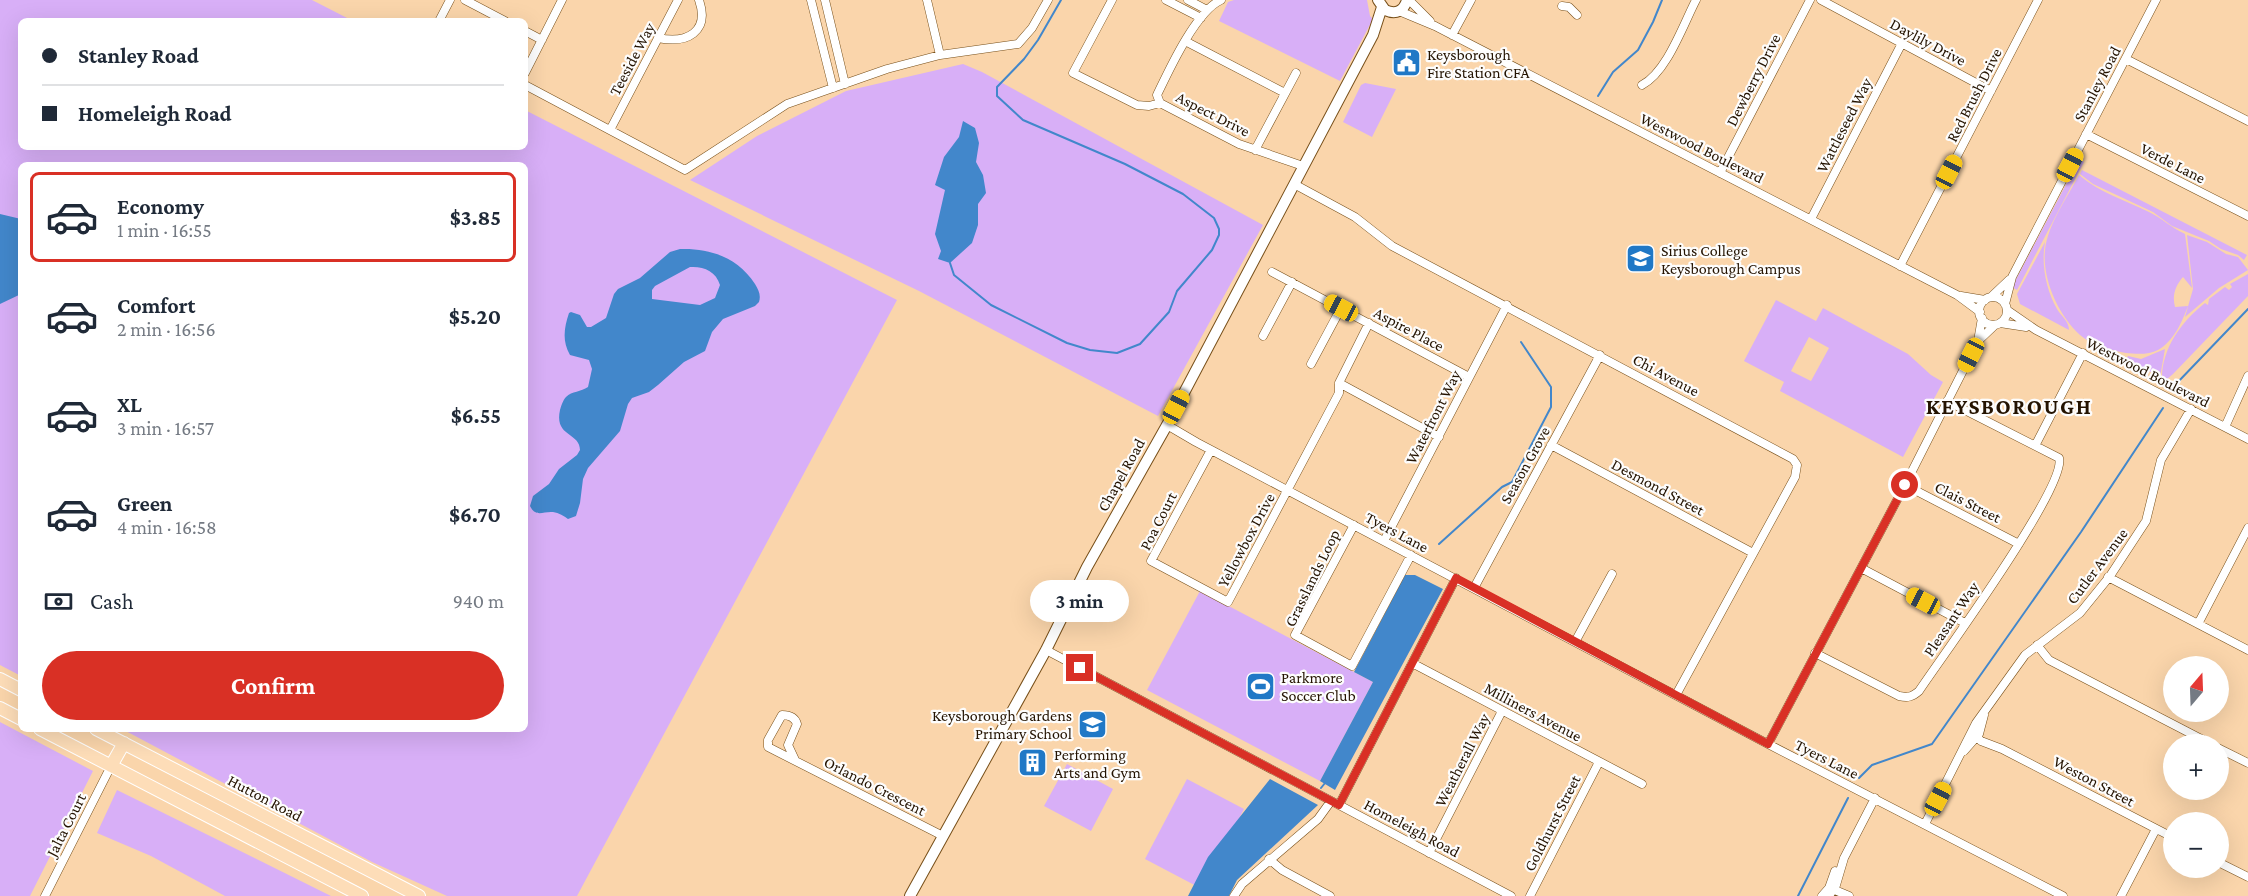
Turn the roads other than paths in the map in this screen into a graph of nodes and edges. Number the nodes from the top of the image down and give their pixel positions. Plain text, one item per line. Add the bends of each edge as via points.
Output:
1 (450, 0) edge
2 (465, 0) edge
3 (562, 0) edge
4 (678, 0) edge
5 (699, 0) edge
6 (811, 0) edge
7 (825, 0) edge
8 (927, 0) edge
9 (1048, 0) edge
10 (1112, 0) edge
11 (1166, 0) edge
12 (1188, 0) edge
13 (1221, 0) edge
14 (1408, 0) edge
15 (1471, 0) edge
16 (1696, 0) edge
17 (1809, 0) edge
18 (1821, 0) edge
19 (2038, 0) edge
20 (2156, 0) edge
21 (1379, 2) edge
22 (1568, 4) edge
23 (1207, 10) junction
24 (1397, 12) junction
25 (1577, 15) dead end
26 (441, 18) edge
27 (499, 18) edge
28 (1201, 18) junction
29 (1435, 26) junction
30 (528, 33) edge
31 (1373, 35) junction
32 (1452, 35) junction
33 (658, 38) junction
34 (542, 40) junction
35 (1185, 41) junction
36 (1902, 43) junction
37 (940, 55) junction
38 (2126, 59) junction
39 (528, 67) edge
40 (1296, 73) dead end
41 (845, 84) junction
42 (1642, 85) dead end
43 (528, 87) edge
44 (833, 88) junction
45 (1990, 91) junction
46 (1285, 93) junction
47 (1160, 103) junction
48 (2248, 121) edge
49 (610, 130) junction
50 (2086, 134) junction
51 (1255, 150) junction
52 (1303, 166) junction
53 (1720, 173) junction
54 (1294, 184) junction
55 (2248, 216) edge
56 (1811, 219) junction
57 (1900, 266) junction
58 (1272, 272) dead end
59 (2012, 277) junction
60 (1292, 282) junction
61 (1957, 295) junction
62 (1988, 298) junction
63 (1507, 306) junction
64 (2006, 307) junction
65 (1341, 308) junction
66 (1981, 315) junction
67 (1369, 323) junction
68 (1998, 324) junction
69 (2036, 330) junction
70 (1263, 336) dead end
71 (1978, 340) junction
72 (2083, 353) junction
73 (1600, 355) junction
74 (1311, 364) dead end
75 (2248, 376) edge
76 (1469, 377) junction
77 (1339, 383) junction
78 (1947, 400) junction
79 (2191, 409) junction
80 (1167, 425) junction
81 (2225, 427) junction
82 (1439, 437) junction
83 (2248, 439) edge
84 (2036, 444) junction
85 (1551, 445) junction
86 (1210, 450) junction
87 (1905, 485) junction
88 (1287, 490) junction
89 (1354, 525) junction
90 (2248, 528) edge
91 (1384, 541) junction
92 (2019, 544) junction
93 (1752, 553) junction
94 (1411, 555) junction
95 (1861, 568) junction
96 (1611, 574) dead end
97 (2108, 577) junction
98 (1456, 578) junction
99 (1474, 588) junction
100 (1228, 602) joint
101 (1965, 623) junction
102 (2198, 624) junction
103 (1575, 642) junction
104 (2037, 645) junction
105 (1046, 650) junction
106 (2248, 650) edge
107 (1815, 654) junction
108 (1412, 663) junction
109 (0, 679) edge
110 (18, 688) edge
111 (1676, 695) junction
112 (0, 708) edge
113 (1502, 711) junction
114 (18, 717) edge
115 (46, 732) edge
116 (102, 732) edge
117 (2192, 734) edge
118 (1976, 735) junction
119 (123, 743) junction
120 (1768, 744) junction
121 (2229, 754) edge
122 (795, 760) junction
123 (1599, 762) junction
124 (2248, 763) edge
125 (111, 766) junction
126 (1642, 784) dead end
127 (1875, 798) junction
128 (1331, 801) junction
129 (1339, 805) junction
130 (1925, 824) junction
131 (2156, 829) junction
132 (2163, 832) edge
133 (944, 836) junction
134 (1429, 853) junction
135 (1269, 859) junction
136 (2229, 868) edge
137 (2248, 877) edge
138 (1833, 892) edge
139 (1499, 893) edge
140 (45, 896) edge
141 (362, 896) edge
142 (419, 896) edge
143 (910, 896) edge
144 (1234, 896) edge
145 (1330, 896) edge
146 (1511, 896) edge
147 (1530, 896) edge
148 (1822, 896) edge
149 (1849, 896) edge
150 (2063, 896) edge
151 (2121, 896) edge

1 - 26 street
2 - 27 street
3 - 34 street
4 - 33 street, Teeside Way
5 - 33 street via 702,21 697,31 683,39
6 - 44 street
7 - 41 street
8 - 37 street
9 - 37 street via 1018,44
10 - 47 street via 1073,73 1137,105
11 - 28 street
12 - 23 street
13 - 23 street, Aspect Drive
14 - 24 main road, Chapel Road
14 - 29 street, Westwood Boulevard
15 - 32 street
16 - 42 street via 1660,69
17 - 53 street, Dewberry Drive
18 - 36 street, Daylily Drive
19 - 45 street, Red Brush Drive
20 - 38 street, Stanley Road
21 - 24 main road
21 - 31 main road, Chapel Road
22 - 25 street
23 - 28 street, Aspect Drive
24 - 29 street, Westwood Boulevard
24 - 31 main road, Chapel Road
28 - 35 street, Aspect Drive
29 - 32 street, Westwood Boulevard
30 - 34 street
31 - 52 main road, Chapel Road
32 - 53 street, Westwood Boulevard
33 - 49 street, Teeside Way
34 - 39 street
35 - 46 street
35 - 47 street, Aspect Drive via 1157,95
36 - 45 street, Daylily Drive
36 - 56 street, Wattleseed Way
37 - 41 street
38 - 48 street
38 - 50 street, Stanley Road
40 - 46 street
41 - 44 street
43 - 49 street
44 - 49 street via 787,104 685,170
45 - 57 street, Red Brush Drive
46 - 51 street
47 - 51 street, Aspect Drive
50 - 55 street, Verde Lane
50 - 59 street, Stanley Road
51 - 52 street, Aspect Drive
52 - 54 main road, Chapel Road
53 - 56 street, Westwood Boulevard
54 - 63 street, Chi Avenue via 1355,217 1392,246
54 - 80 main road, Chapel Road
56 - 57 street, Westwood Boulevard
57 - 61 street, Westwood Boulevard
58 - 60 street, Aspire Place
59 - 62 street, Stanley Road
59 - 64 street, Stanley Road
60 - 65 street, Aspire Place
60 - 70 street
61 - 62 street, Westwood Boulevard
61 - 66 street, Westwood Boulevard
62 - 64 street via 1999,298
62 - 66 street
63 - 73 street, Chi Avenue
63 - 76 street, Waterfront Way
64 - 68 street via 2006,317
64 - 69 street, Westwood Boulevard
65 - 67 street, Aspire Place
65 - 74 street
66 - 68 street via 1987,323
66 - 71 street
67 - 76 street, Aspire Place
67 - 77 street, Yellowbox Drive
68 - 69 street, Westwood Boulevard via 2018,324
68 - 71 street
69 - 72 street, Westwood Boulevard
71 - 78 street
72 - 79 street, Westwood Boulevard
72 - 84 street
73 - 85 street, Season Grove
73 - 93 street, Chi Avenue via 1793,459 1797,465 1795,477
75 - 81 street
76 - 82 street, Waterfront Way
77 - 82 street
77 - 88 street, Yellowbox Drive via 1339,393
78 - 84 street
78 - 87 street
79 - 81 street, Westwood Boulevard
79 - 97 street, Cutler Avenue via 2161,460 2146,521
80 - 86 street, Tyers Lane
80 - 105 main road, Chapel Road via 1106,532
81 - 83 street, Westwood Boulevard
82 - 91 street, Waterfront Way
84 - 92 street, Pleasant Way via 2056,455 2059,470
85 - 93 street, Desmond Street
85 - 99 street, Season Grove
86 - 88 street, Tyers Lane
86 - 100 street, Poa Court via 1151,561
87 - 92 street, Clais Street
87 - 95 street
88 - 89 street, Tyers Lane
88 - 100 street, Yellowbox Drive
89 - 91 street, Tyers Lane
89 - 94 street, Grasslands Loop via 1295,635 1352,666
90 - 102 street
91 - 94 street, Tyers Lane
92 - 101 street, Pleasant Way
93 - 111 street, Chi Avenue
94 - 98 street, Tyers Lane
95 - 101 street
95 - 107 street
96 - 103 street
97 - 102 street
97 - 104 street, Cutler Avenue via 2080,613
98 - 99 street, Tyers Lane
98 - 108 street
99 - 103 street, Tyers Lane
101 - 107 street, Pleasant Way via 1919,691 1906,698
102 - 106 street
103 - 111 street, Tyers Lane
104 - 117 street via 2049,660
104 - 118 street, Cutler Avenue via 1979,719
105 - 128 street, Homeleigh Road
105 - 133 main road, Chapel Road
107 - 120 street
108 - 113 street, Milliners Avenue
108 - 129 street
109 - 110 main road
111 - 120 street, Tyers Lane
112 - 114 main road
113 - 123 street, Milliners Avenue
113 - 134 street, Weatherall Way
115 - 125 main road
116 - 119 main road, Hutton Road
118 - 130 street, Cutler Avenue via 1967,739
118 - 131 street, Weston Street
119 - 125 main road
119 - 142 main road, Hutton Road
120 - 127 street, Tyers Lane
121 - 124 street
122 - 122 street, Orlando Crescent via 768,744 782,715 796,721 788,745
122 - 133 street, Orlando Crescent
123 - 126 street, Milliners Avenue
123 - 147 street, Goldhurst Street
125 - 140 street, Jalta Court
125 - 141 main road
127 - 130 street, Tyers Lane
127 - 138 street via 1836,868
128 - 129 street, Homeleigh Road
128 - 135 street via 1318,819
129 - 134 street, Homeleigh Road
130 - 150 street, Tyers Lane
131 - 132 street, Weston Street
131 - 151 street
133 - 143 main road, Chapel Road
134 - 139 street, Homeleigh Road
135 - 144 street
135 - 145 street
136 - 137 street
138 - 148 street
138 - 149 street
139 - 146 street, Homeleigh Road

